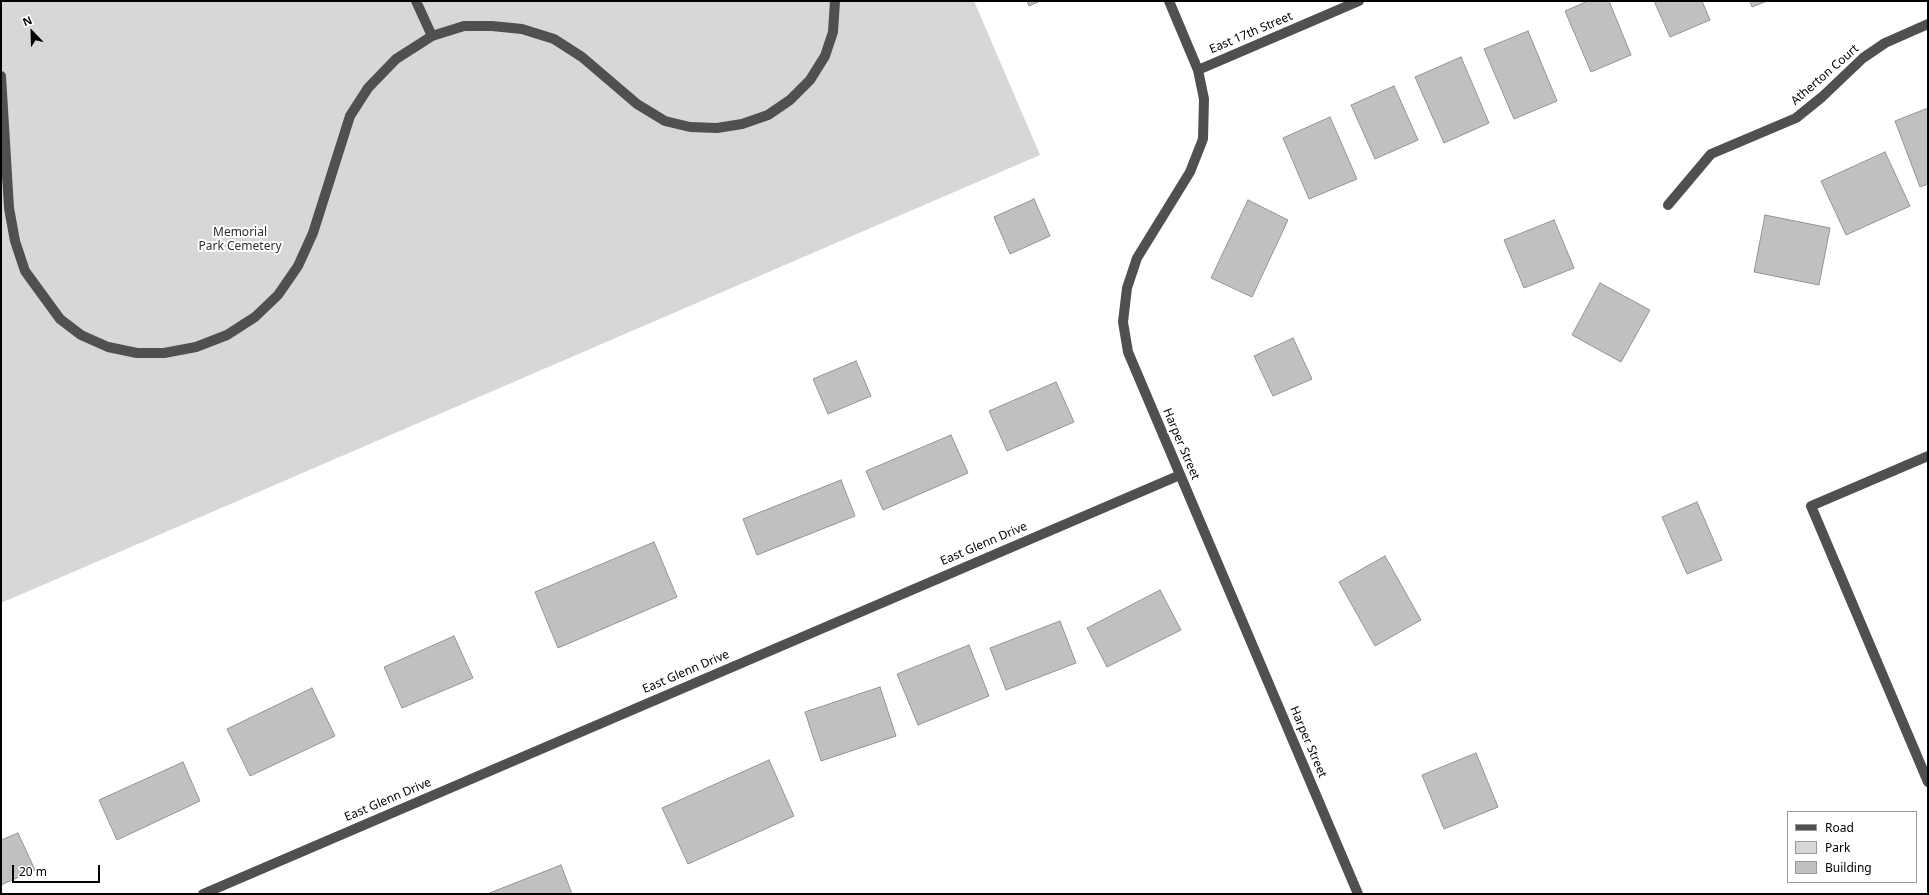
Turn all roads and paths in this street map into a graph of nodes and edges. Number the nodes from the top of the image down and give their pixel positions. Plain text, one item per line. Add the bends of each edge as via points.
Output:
1 (416, 1) edge
2 (835, 1) edge
3 (1169, 1) edge
4 (1359, 1) edge
5 (1928, 24) edge
6 (432, 36) junction
7 (1198, 70) junction
8 (1, 76) edge
9 (1668, 205) dead end
10 (1928, 456) edge
11 (1180, 474) junction
12 (1928, 782) edge
13 (203, 894) edge
14 (1358, 894) edge

1 - 6 street
2 - 6 street via 833,32 824,56 810,80 790,100 768,115 742,124 717,128 690,127 665,121 637,104 576,54 554,40 522,29 464,26
3 - 7 street, Harper Street
4 - 7 street, East 17th Street
5 - 9 street, Atherton Court via 1885,42 1863,58 1796,118 1711,154
6 - 8 street via 396,59 368,88 350,116 314,233 298,266 278,295 255,317 227,335 196,347 164,353 137,353 108,347 81,334 60,318 25,271 15,241 9,208
7 - 11 street, Harper Street via 1204,99 1203,139 1190,172 1137,258 1127,288 1123,322 1128,352
10 - 12 street via 1811,506
11 - 13 street, East Glenn Drive
11 - 14 street, Harper Street

